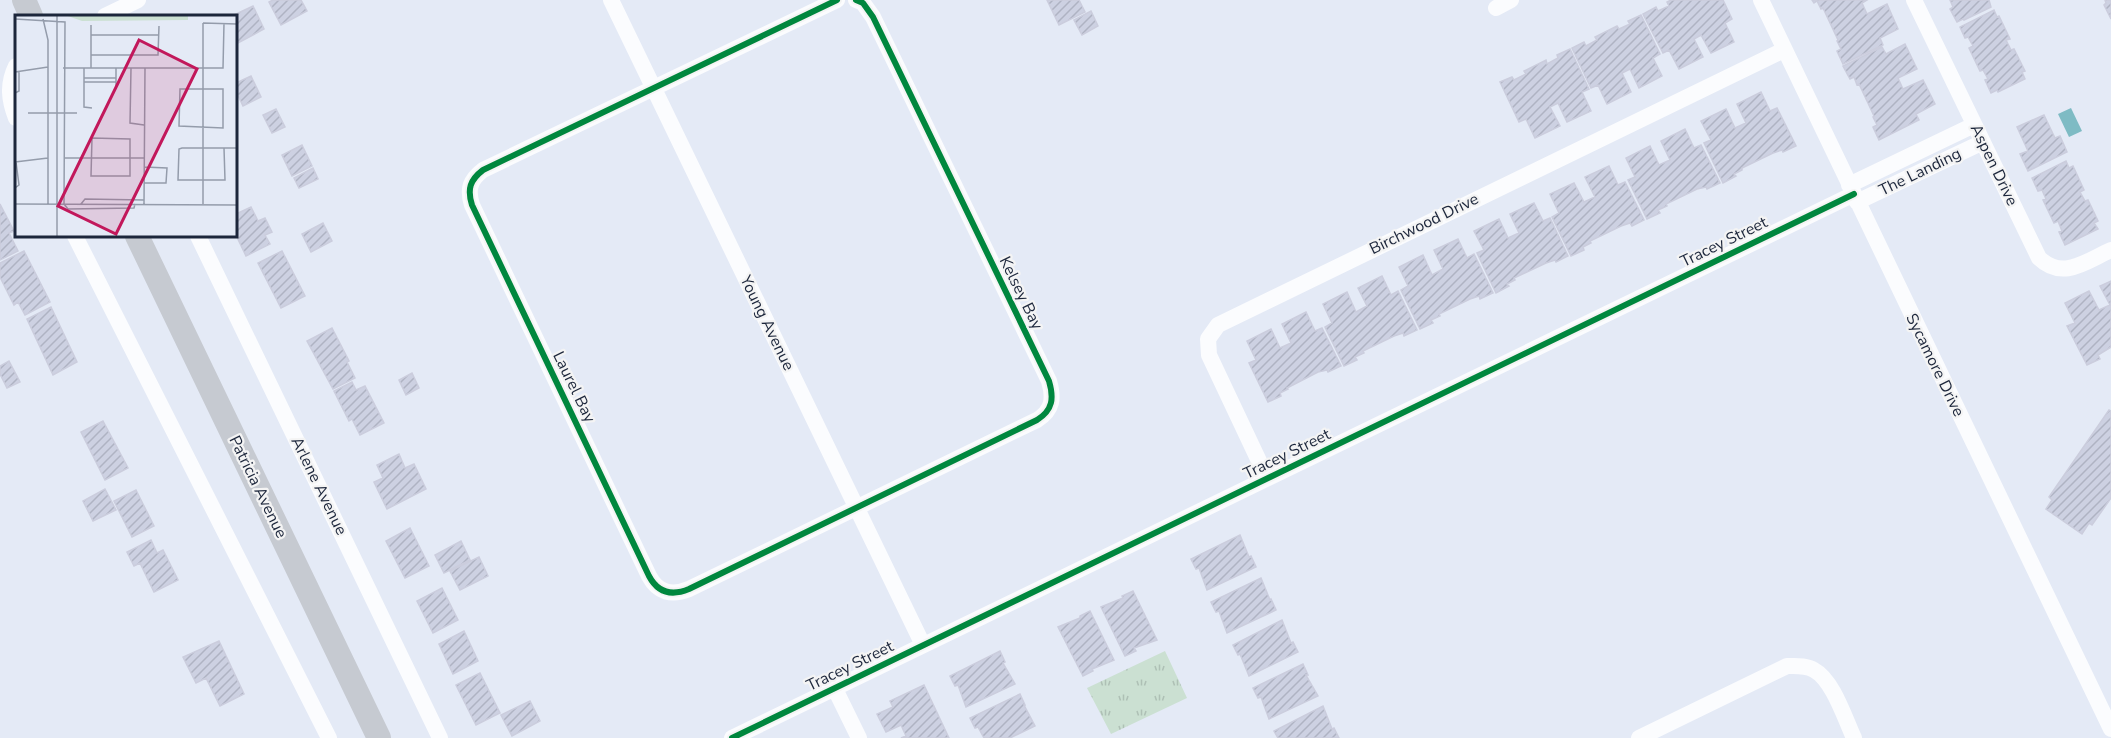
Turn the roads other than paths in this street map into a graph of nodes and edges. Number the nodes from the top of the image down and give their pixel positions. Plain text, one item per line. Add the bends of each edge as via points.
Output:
1 (24, 0) edge
2 (138, 0) edge
3 (611, 0) edge
4 (837, 0) edge
5 (856, 0) edge
6 (1511, 0) edge
7 (1761, 0) edge
8 (1914, 0) edge
9 (1496, 8) dead end
10 (32, 15) edge
11 (107, 15) edge
12 (1784, 50) junction
13 (15, 68) edge
14 (653, 87) junction
15 (15, 115) edge
16 (1974, 125) junction
17 (1983, 142) junction
18 (1854, 194) junction
19 (76, 237) edge
20 (137, 237) edge
21 (198, 237) edge
22 (2111, 250) edge
23 (1267, 478) junction
24 (857, 509) junction
25 (923, 645) junction
26 (835, 689) junction
27 (2111, 729) edge
28 (328, 738) edge
29 (379, 738) edge
30 (440, 738) edge
31 (732, 738) edge
32 (859, 738) edge
33 (1639, 738) edge
34 (1854, 738) edge

1 - 10 street
2 - 11 street
3 - 14 street, Young Avenue
4 - 14 street
5 - 24 street, Kelsey Bay via 873,17 1049,381 1053,398 1049,410 1037,420
6 - 9 street
7 - 12 street, Sycamore Drive
8 - 16 street, Aspen Drive
12 - 18 street, Sycamore Drive
12 - 23 street, Birchwood Drive via 1218,325 1208,339 1209,355
13 - 15 street via 9,92
14 - 24 street, Young Avenue
14 - 24 street, Laurel Bay via 483,171 473,179 469,191 472,205 644,566 659,589 671,593 684,591
16 - 17 street, Aspen Drive
16 - 18 street, The Landing
17 - 18 street, The Landing
17 - 22 street, Aspen Drive via 2039,258 2048,267 2071,269
18 - 23 street, Tracey Street
18 - 27 street, Sycamore Drive
19 - 28 street
20 - 29 street, Patricia Avenue
21 - 30 street, Arlene Avenue
23 - 25 street, Tracey Street
24 - 25 street, Young Avenue
25 - 26 street, Tracey Street
26 - 31 street, Tracey Street
26 - 32 street
33 - 34 street via 1787,666 1801,665 1826,679

